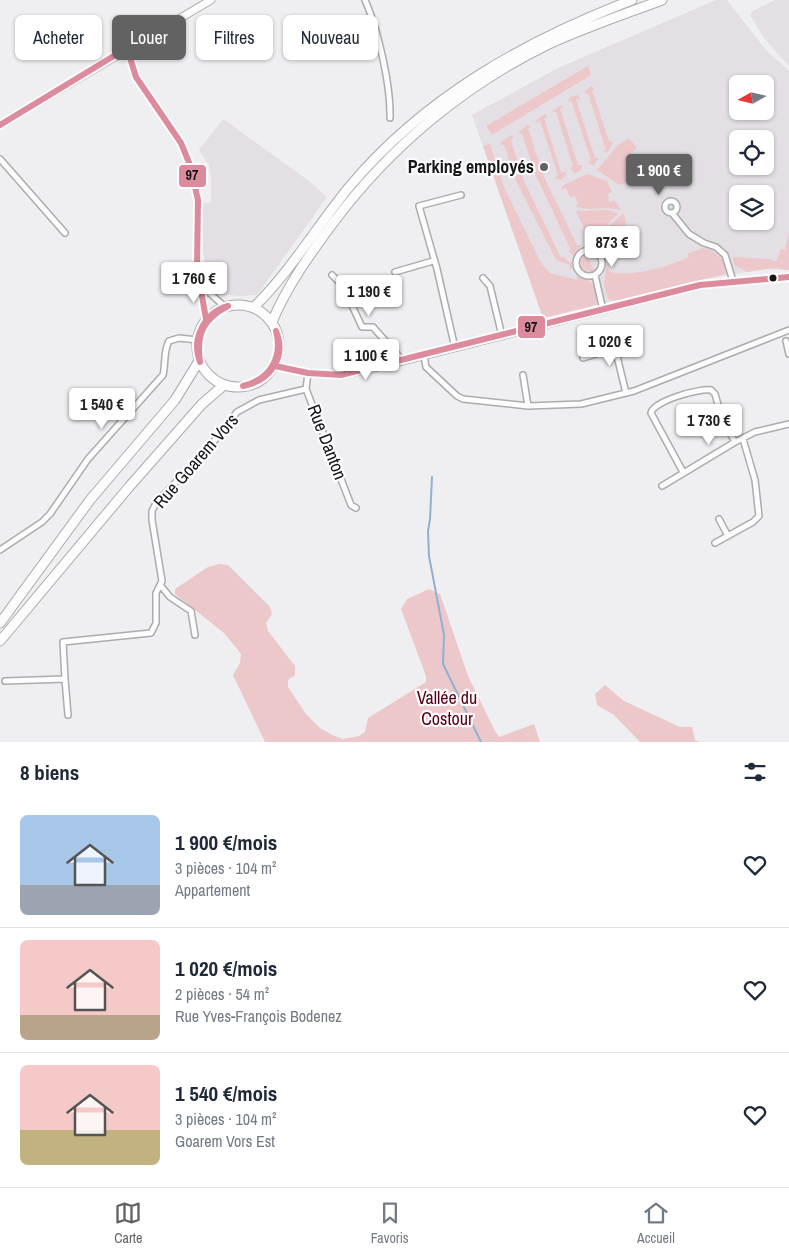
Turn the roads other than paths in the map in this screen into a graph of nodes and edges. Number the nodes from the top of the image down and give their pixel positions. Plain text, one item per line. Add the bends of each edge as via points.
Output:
1 (211, 0) edge
2 (365, 0) edge
3 (632, 0) edge
4 (662, 0) edge
5 (185, 15) edge
6 (112, 57) edge
7 (131, 60) edge
8 (390, 118) dead end
9 (0, 125) edge
10 (0, 159) edge
11 (461, 195) dead end
12 (672, 212) dead end
13 (65, 234) dead end
14 (433, 260) junction
15 (395, 272) dead end
16 (332, 275) dead end
17 (595, 275) junction
18 (789, 277) edge
19 (483, 278) dead end
20 (733, 281) junction
21 (202, 287) junction
22 (225, 307) junction
23 (254, 308) junction
24 (603, 310) junction
25 (206, 319) junction
26 (272, 322) junction
27 (789, 330) edge
28 (502, 336) junction
29 (197, 340) junction
30 (786, 341) dead end
31 (455, 348) junction
32 (342, 354) dead end
33 (396, 354) junction
34 (789, 354) edge
35 (424, 356) junction
36 (584, 358) dead end
37 (199, 361) junction
38 (403, 362) junction
39 (275, 366) junction
40 (308, 373) junction
41 (523, 376) dead end
42 (224, 385) junction
43 (306, 389) junction
44 (626, 393) junction
45 (528, 406) junction
46 (789, 424) edge
47 (743, 439) junction
48 (735, 442) junction
49 (683, 472) junction
50 (662, 486) dead end
51 (356, 508) dead end
52 (719, 519) dead end
53 (728, 536) junction
54 (715, 543) dead end
55 (0, 550) edge
56 (161, 586) junction
57 (0, 623) edge
58 (196, 635) dead end
59 (0, 642) edge
60 (64, 679) junction
61 (5, 681) dead end
62 (68, 715) dead end

1 - 5 main road
2 - 8 street via 378,38
3 - 23 highway via 541,38 478,75 426,111 350,186 289,268
4 - 26 highway via 550,44 504,68 434,116 381,165 346,206 295,277
6 - 9 main road
7 - 21 street via 136,77 181,143 190,165 198,200 197,267
10 - 13 street
11 - 14 street via 419,206
12 - 20 street via 689,234 725,255
14 - 15 street
14 - 31 street
16 - 33 street via 342,286 362,327 373,327
17 - 17 street via 602,265 601,256 594,250 584,250 576,260 577,268 586,276
17 - 24 street
18 - 20 main road
19 - 28 street via 490,286
20 - 24 main road
21 - 22 street
21 - 25 street
22 - 23 highway via 244,305
22 - 25 highway
23 - 26 highway
24 - 28 main road
25 - 29 highway
26 - 39 highway via 280,344
27 - 44 street
28 - 31 main road
29 - 37 highway
29 - 55 street via 179,338 169,341 164,350 164,375 88,459 50,514
30 - 34 street
31 - 35 main road
32 - 33 street via 356,359
33 - 38 street
35 - 38 main road
35 - 45 street via 426,367 457,396
36 - 44 street via 615,348
37 - 42 highway via 207,373
37 - 57 highway via 175,400 90,500
38 - 40 main road via 341,375
39 - 40 main road
39 - 42 highway via 258,382 236,388
40 - 43 street, Rue Danton
41 - 45 street
42 - 59 highway via 202,404 129,487
43 - 51 street, Rue Danton via 351,505
43 - 56 street, Rue Goarem Vors via 259,400 236,412 211,445 156,503 152,520
44 - 45 street via 565,406
46 - 47 street via 755,432
47 - 48 street
47 - 53 street via 755,480 759,516
48 - 49 street
48 - 49 street via 711,390 669,399 654,407 651,413
49 - 50 street
52 - 53 street
53 - 54 street
56 - 58 street via 170,597 191,611
56 - 60 street, Rue Goarem Vors via 156,593 156,623 151,633 63,642
60 - 61 street
60 - 62 street, Rue Goarem Vors

